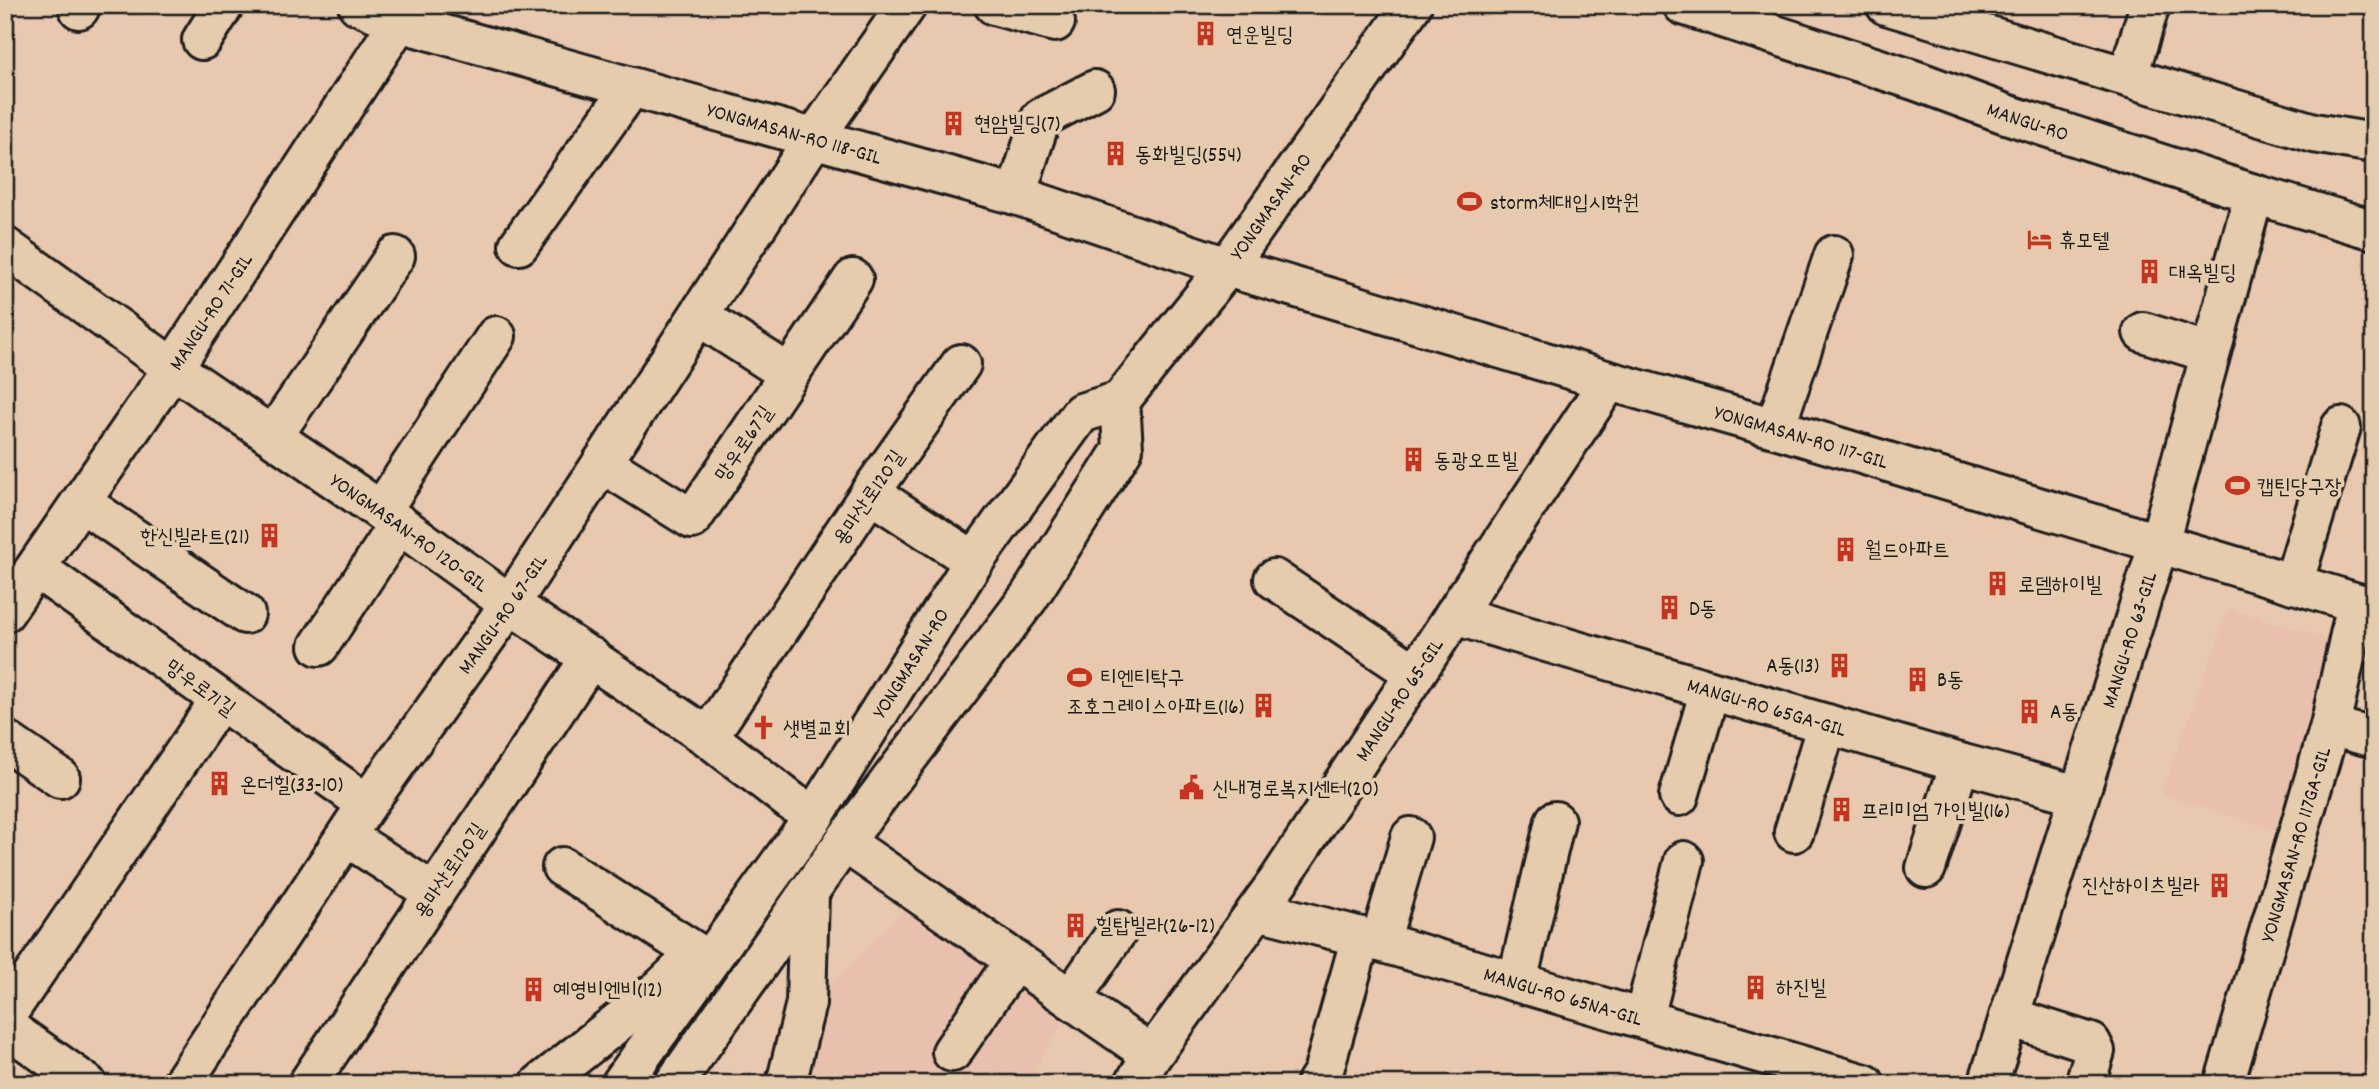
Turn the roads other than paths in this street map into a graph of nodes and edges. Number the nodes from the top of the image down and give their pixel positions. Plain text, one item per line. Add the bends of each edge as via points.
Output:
1 (224, 5) edge
2 (358, 5) edge
3 (907, 5) edge
4 (994, 5) edge
5 (1412, 5) edge
6 (1683, 5) edge
7 (1886, 5) edge
8 (2150, 5) edge
9 (403, 13) edge
10 (1055, 22) dead end
11 (202, 40) dead end
12 (2128, 76) junction
13 (631, 88) junction
14 (1096, 90) dead end
15 (2314, 132) junction
16 (815, 137) junction
17 (2374, 143) edge
18 (2374, 159) edge
19 (2254, 194) junction
20 (1016, 195) junction
21 (2374, 230) edge
22 (519, 245) dead end
23 (5, 247) edge
24 (1835, 255) dead end
25 (395, 256) dead end
26 (1227, 267) junction
27 (853, 279) dead end
28 (699, 316) junction
29 (2143, 332) dead end
30 (496, 336) dead end
31 (2210, 353) junction
32 (961, 364) dead end
33 (173, 368) junction
34 (789, 374) junction
35 (1609, 381) junction
36 (1120, 401) junction
37 (2341, 427) dead end
38 (1775, 428) junction
39 (273, 436) junction
40 (602, 463) junction
41 (870, 492) junction
42 (81, 502) junction
43 (390, 518) junction
44 (2159, 543) junction
45 (974, 561) junction
46 (36, 568) junction
47 (1274, 579) dead end
48 (2293, 584) junction
49 (510, 604) junction
50 (2366, 606) edge
51 (5, 612) edge
52 (245, 614) dead end
53 (1454, 615) junction
54 (318, 646) dead end
55 (591, 657) junction
56 (1414, 673) junction
57 (1710, 690) junction
58 (220, 700) junction
59 (1827, 724) junction
60 (2330, 726) junction
61 (708, 737) junction
62 (2374, 738) edge
63 (5, 740) edge
64 (1960, 763) junction
65 (60, 778) dead end
66 (2078, 795) junction
67 (1679, 796) dead end
68 (367, 804) junction
69 (814, 816) junction
70 (1555, 821) dead end
71 (1794, 832) dead end
72 (347, 837) junction
73 (1410, 837) dead end
74 (844, 842) junction
75 (1684, 861) dead end
76 (562, 867) dead end
77 (1926, 868) dead end
78 (809, 892) junction
79 (433, 894) junction
80 (1258, 910) junction
81 (744, 913) junction
82 (1118, 930) dead end
83 (1371, 940) junction
84 (697, 953) junction
85 (1015, 960) junction
86 (1517, 982) junction
87 (1071, 999) junction
88 (2009, 1017) junction
89 (1644, 1018) junction
90 (9, 1034) edge
91 (952, 1052) dead end
92 (1143, 1069) edge
93 (87, 1084) edge
94 (182, 1084) edge
95 (308, 1084) edge
96 (540, 1084) edge
97 (621, 1084) edge
98 (674, 1084) edge
99 (786, 1084) edge
100 (1317, 1084) edge
101 (1866, 1084) edge
102 (1988, 1084) edge
103 (2085, 1084) edge
104 (2224, 1084) edge

1 - 11 street
2 - 9 street, YONGMASAN-RO 118-GIL
3 - 16 street
4 - 10 street
5 - 26 street, YONGMASAN-RO
6 - 19 street, MANGU-RO
7 - 12 street
8 - 12 street
9 - 13 street, YONGMASAN-RO 118-GIL
9 - 33 street, MANGU-RO 71-GIL
12 - 15 street
13 - 16 street, YONGMASAN-RO 118-GIL
13 - 22 street
14 - 20 street via 1041,117
15 - 17 street
15 - 18 street
16 - 20 street, YONGMASAN-RO 118-GIL
16 - 28 street, MANGU-RO 67-GIL
19 - 21 street, MANGU-RO
19 - 31 street, MANGU-RO 63-GIL
20 - 26 street, YONGMASAN-RO 118-GIL
23 - 33 street, YONGMASAN-RO 120-GIL
24 - 38 street
25 - 39 street
26 - 35 street, YONGMASAN-RO 117-GIL
26 - 36 street, YONGMASAN-RO
27 - 34 street, 망우로67길
28 - 34 street
28 - 40 street, MANGU-RO 67-GIL
29 - 31 street
30 - 43 street
31 - 44 street, MANGU-RO 63-GIL
32 - 41 street, 용마산로120길
33 - 39 street, YONGMASAN-RO 120-GIL
33 - 42 street, MANGU-RO 71-GIL
34 - 40 street, 망우로67길 via 692,519
35 - 38 street, YONGMASAN-RO 117-GIL
35 - 53 street, MANGU-RO 65-GIL
36 - 45 street, YONGMASAN-RO via 1080,413
36 - 74 street via 1123,449 1029,597
37 - 48 street
38 - 44 street, YONGMASAN-RO 117-GIL
39 - 43 street, YONGMASAN-RO 120-GIL
40 - 49 street, MANGU-RO 67-GIL
41 - 45 street
41 - 61 street, 용마산로120길
42 - 46 street, MANGU-RO 71-GIL
42 - 52 street
43 - 49 street, YONGMASAN-RO 120-GIL
43 - 54 street
44 - 48 street, YONGMASAN-RO 117-GIL
44 - 66 street, MANGU-RO 63-GIL
45 - 69 street, YONGMASAN-RO
46 - 51 street, MANGU-RO 71-GIL
46 - 58 street, 망우로71길
47 - 56 street
48 - 50 street, YONGMASAN-RO 117-GIL
49 - 55 street, YONGMASAN-RO 120-GIL
49 - 68 street, MANGU-RO 67-GIL
50 - 60 street, YONGMASAN-RO 117GA-GIL
53 - 56 street, MANGU-RO 65-GIL
53 - 57 street, MANGU-RO 65GA-GIL
55 - 61 street, YONGMASAN-RO 120-GIL
55 - 79 street, 용마산로120길
56 - 80 street, MANGU-RO 65-GIL
57 - 59 street, MANGU-RO 65GA-GIL
57 - 67 street
58 - 68 street, 망우로71길
58 - 90 street
59 - 64 street, MANGU-RO 65GA-GIL
59 - 71 street
60 - 62 street
60 - 104 street, YONGMASAN-RO 117GA-GIL
61 - 69 street, YONGMASAN-RO 120-GIL
63 - 65 street
64 - 66 street, MANGU-RO 65GA-GIL
64 - 77 street
66 - 88 street, MANGU-RO 63-GIL
68 - 72 street, MANGU-RO 67-GIL
69 - 81 street, YONGMASAN-RO
70 - 86 street
72 - 79 street
72 - 94 street, MANGU-RO 67-GIL
73 - 83 street
74 - 78 street
74 - 85 street
75 - 89 street
76 - 84 street
78 - 98 street
78 - 99 street via 806,1003
79 - 95 street, 용마산로120길
80 - 83 street, MANGU-RO 65NA-GIL
80 - 92 street, MANGU-RO 65-GIL
81 - 84 street
81 - 97 street, YONGMASAN-RO
82 - 87 street
83 - 86 street, MANGU-RO 65NA-GIL
83 - 100 street
84 - 96 street via 662,987
85 - 87 street
85 - 91 street
86 - 89 street, MANGU-RO 65NA-GIL
87 - 92 street
88 - 102 street, MANGU-RO 63-GIL
88 - 103 street via 2091,1043 2095,1051
89 - 101 street, MANGU-RO 65NA-GIL
90 - 93 street

